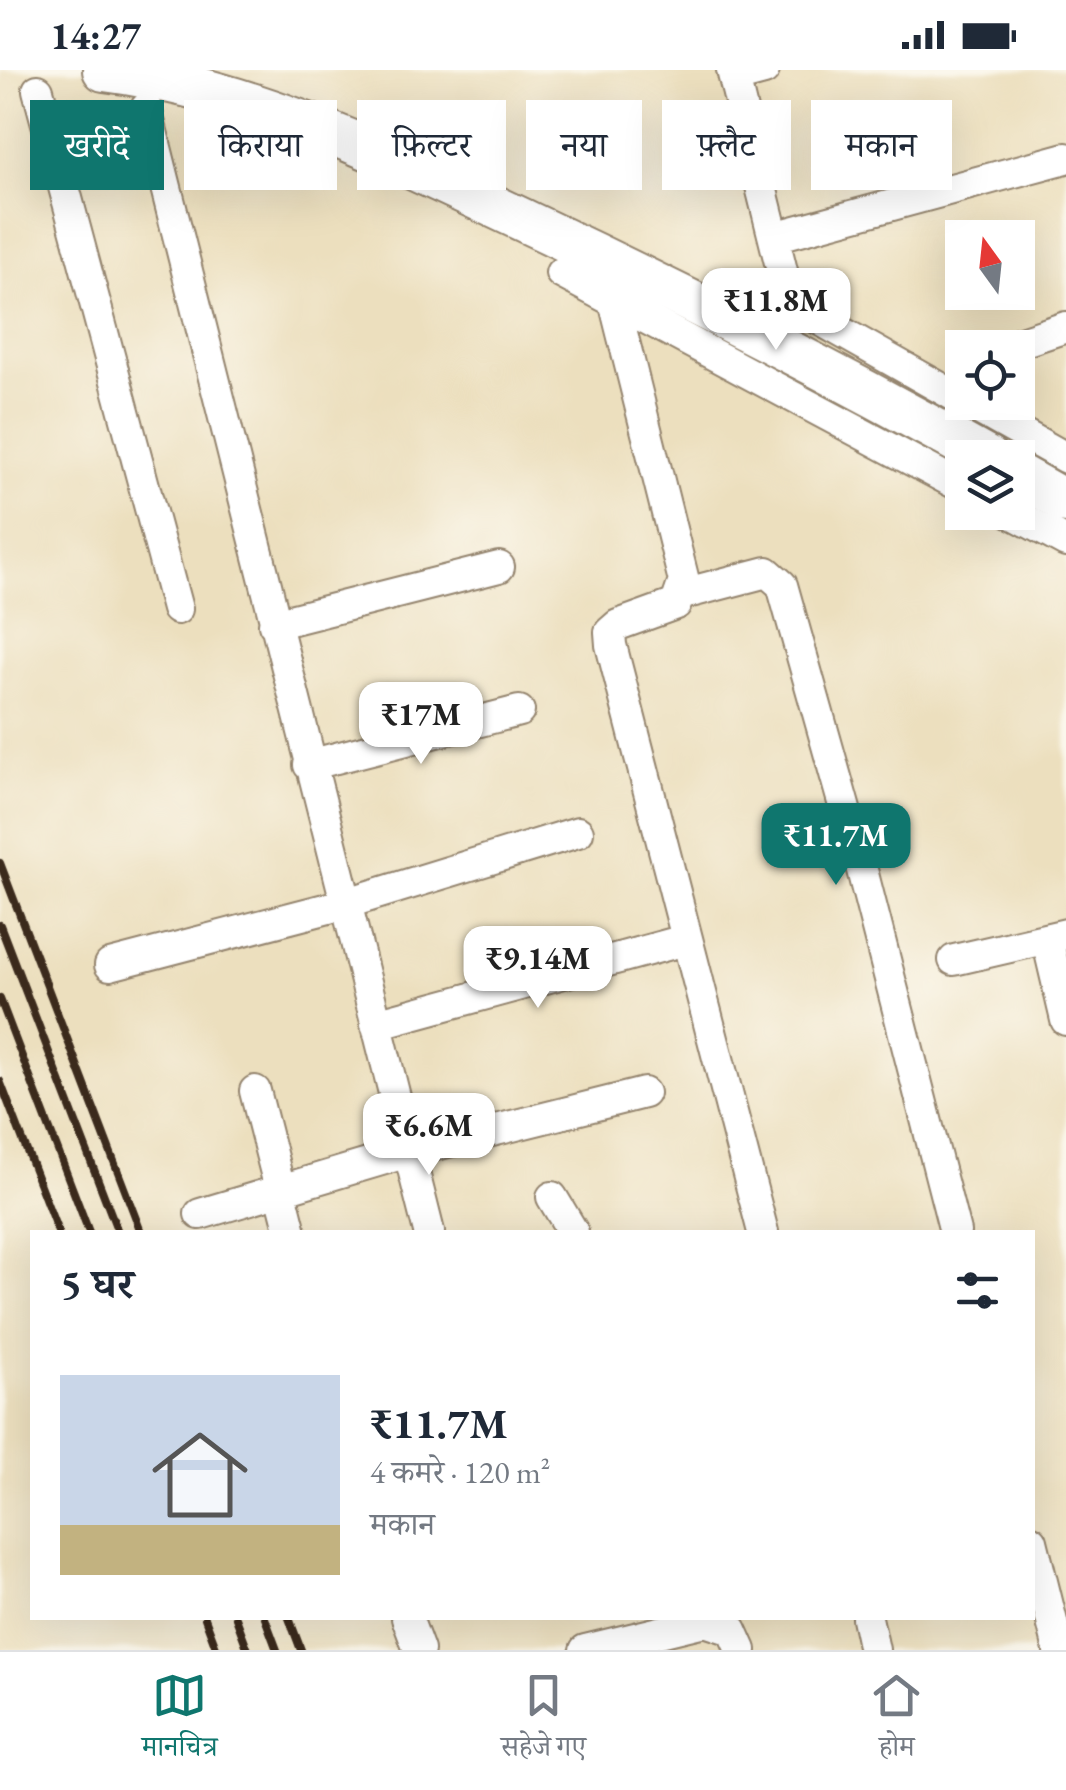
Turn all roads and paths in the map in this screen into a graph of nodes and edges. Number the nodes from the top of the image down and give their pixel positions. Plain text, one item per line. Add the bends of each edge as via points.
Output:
1 (104, 70) edge
2 (764, 70) edge
3 (733, 74) edge
4 (38, 90) dead end
5 (1066, 158) edge
6 (164, 181) edge
7 (774, 238) junction
8 (561, 273) dead end
9 (614, 301) junction
10 (1066, 327) edge
11 (1035, 338) edge
12 (945, 385) edge
13 (1005, 420) edge
14 (953, 440) edge
15 (1066, 458) edge
16 (945, 478) edge
17 (1035, 485) edge
18 (1066, 502) edge
19 (1035, 525) edge
20 (1066, 542) edge
21 (498, 568) dead end
22 (683, 594) junction
23 (177, 609) dead end
24 (274, 624) junction
25 (518, 711) dead end
26 (309, 765) junction
27 (578, 832) dead end
28 (344, 904) junction
29 (1057, 937) edge
30 (685, 940) junction
31 (954, 960) dead end
32 (110, 965) dead end
33 (1066, 1020) edge
34 (376, 1024) junction
35 (255, 1091) dead end
36 (644, 1093) dead end
37 (408, 1152) junction
38 (280, 1190) junction
39 (552, 1197) dead end
40 (200, 1214) dead end
41 (290, 1230) edge
42 (428, 1230) edge
43 (572, 1230) edge
44 (762, 1230) edge
45 (954, 1230) edge
46 (1035, 1553) edge
47 (408, 1620) edge
48 (866, 1620) edge
49 (618, 1629) edge
50 (419, 1650) edge
51 (584, 1650) edge
52 (742, 1650) edge
53 (874, 1650) edge
54 (1059, 1650) edge

1 - 14 street via 190,83 268,106 425,174 711,310
2 - 3 street
3 - 7 street
4 - 23 street
5 - 7 street
6 - 24 street
7 - 12 street via 790,304
8 - 9 street
9 - 16 street
9 - 22 street via 681,563
10 - 11 street
13 - 15 street
17 - 18 street
19 - 20 street
21 - 24 street
22 - 30 street via 676,604 610,632
22 - 45 street via 767,572 782,585
24 - 26 street
25 - 26 street
26 - 28 street
27 - 28 street
28 - 32 street
28 - 34 street
29 - 31 street
29 - 33 street
30 - 34 street
30 - 44 street
34 - 37 street
35 - 38 street
36 - 37 street
37 - 38 street
37 - 42 street
38 - 40 street
38 - 41 street
39 - 43 street
46 - 54 street
47 - 50 street
48 - 53 street
49 - 51 street
49 - 52 street via 706,1621 732,1630

